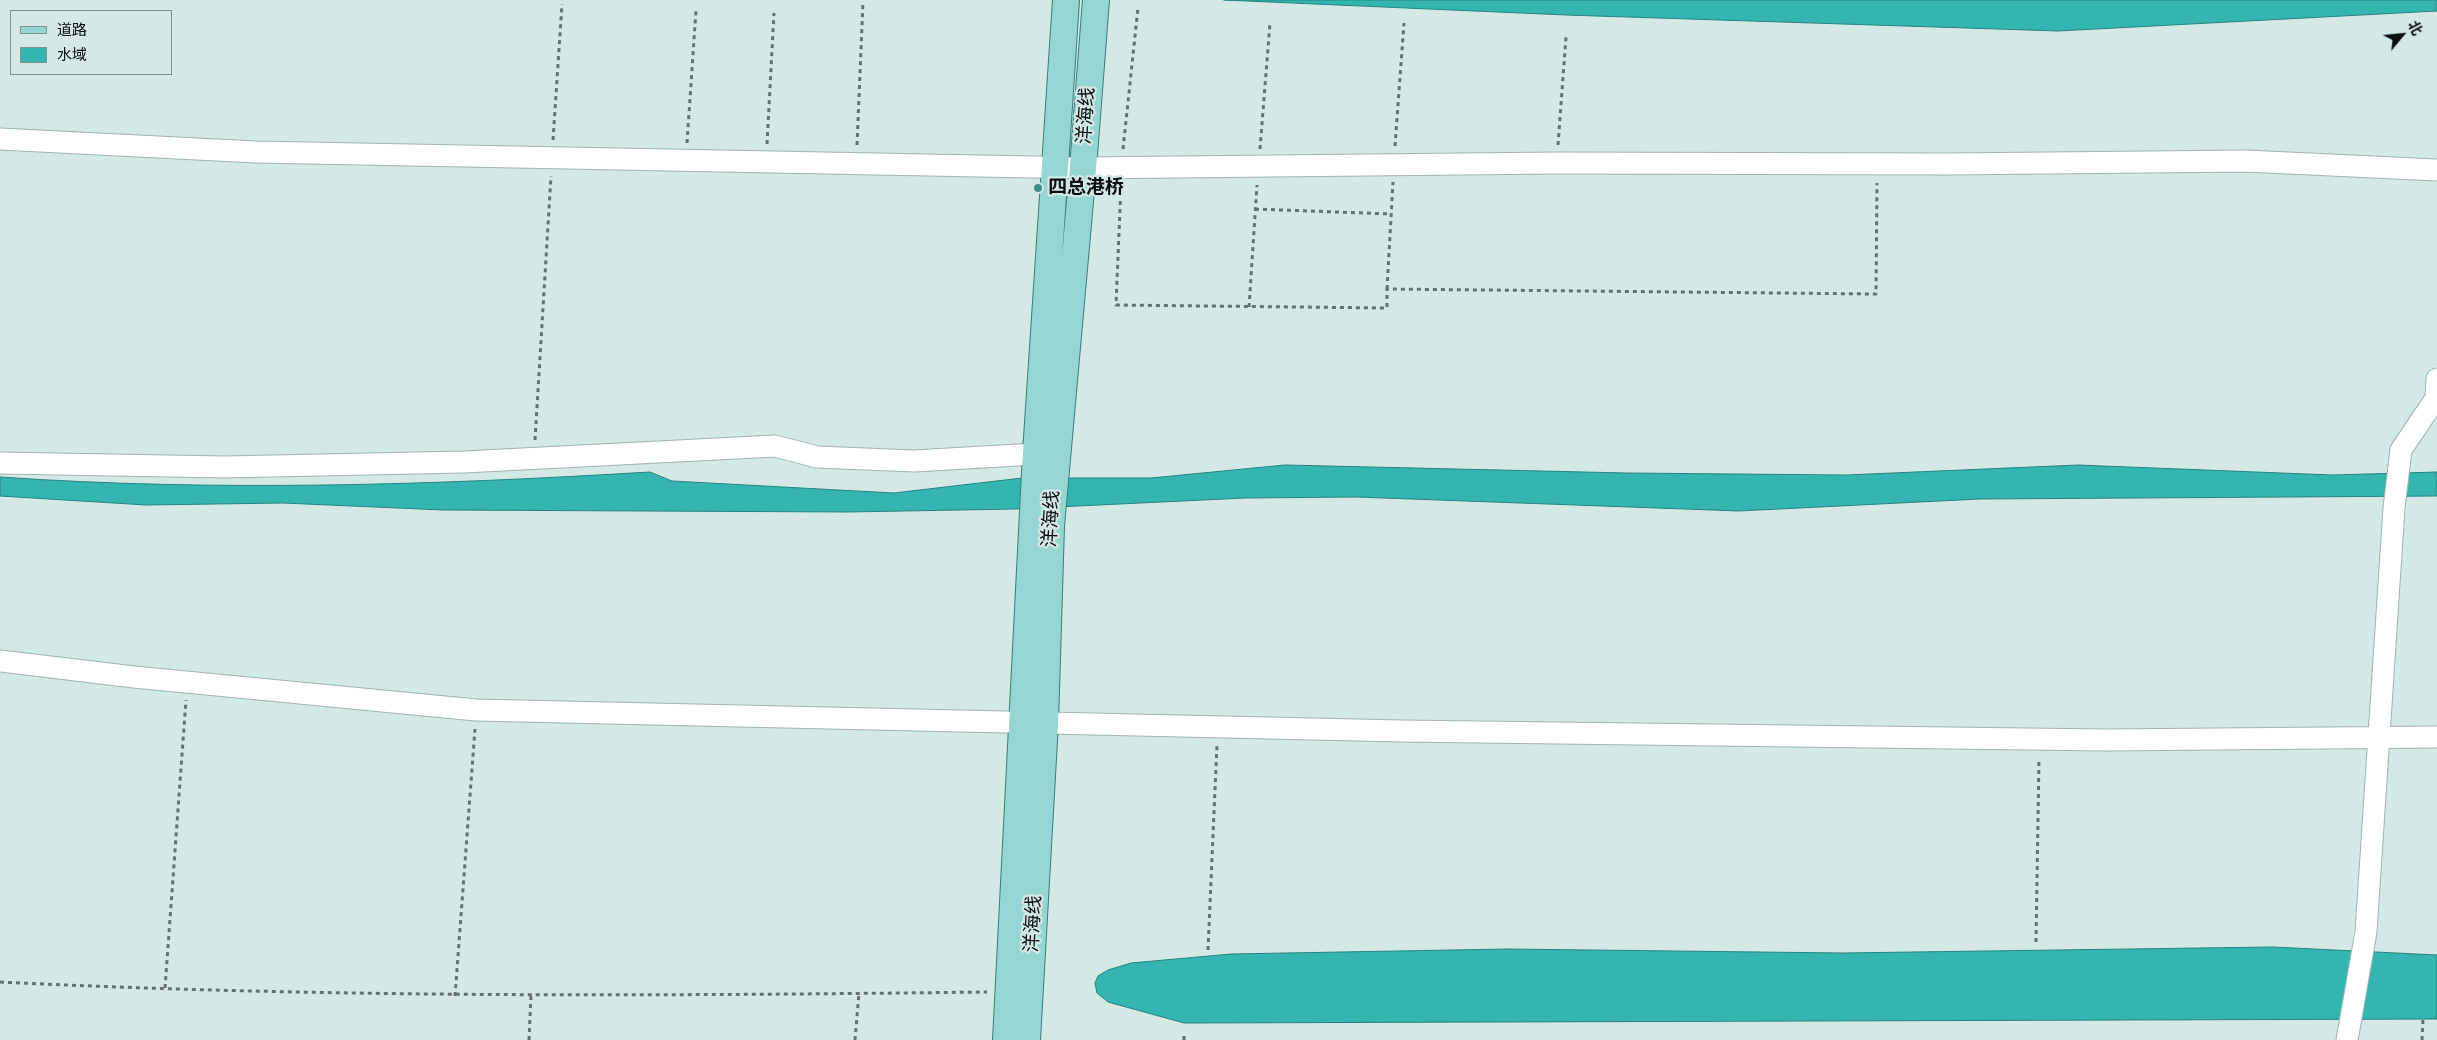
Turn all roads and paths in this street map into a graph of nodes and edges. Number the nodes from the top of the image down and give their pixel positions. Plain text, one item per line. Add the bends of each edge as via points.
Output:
1 (1066, 0) edge
2 (1096, 0) edge
3 (863, 2) dead end
4 (562, 4) dead end
5 (1138, 8) dead end
6 (696, 10) dead end
7 (774, 13) dead end
8 (1566, 37) dead end
9 (0, 139) edge
10 (552, 158) junction
11 (685, 161) junction
12 (766, 162) junction
13 (1556, 163) junction
14 (856, 164) junction
15 (1877, 164) junction
16 (1122, 166) junction
17 (1055, 167) junction
18 (1083, 168) junction
19 (2437, 170) edge
20 (1256, 209) dead end
21 (1391, 214) dead end
22 (2437, 379) edge
23 (534, 458) junction
24 (1046, 459) junction
25 (0, 463) edge
26 (0, 661) edge
27 (187, 682) junction
28 (476, 710) junction
29 (1034, 722) junction
30 (1218, 726) junction
31 (2437, 737) edge
32 (2379, 738) junction
33 (2040, 740) junction
34 (2036, 942) dead end
35 (1208, 950) dead end
36 (0, 982) edge
37 (165, 988) junction
38 (1009, 991) junction
39 (859, 993) junction
40 (531, 995) junction
41 (455, 996) junction
42 (2423, 1019) dead end
43 (1184, 1034) dead end
44 (528, 1040) edge
45 (855, 1040) edge
46 (1006, 1040) edge
47 (1027, 1040) edge
48 (1184, 1040) edge
49 (2347, 1040) edge
50 (2422, 1040) edge

1 - 17 main road, 洋海线
2 - 18 main road, 洋海线
3 - 14 path
4 - 10 path
5 - 16 path
6 - 11 path
7 - 12 path
8 - 13 path
9 - 10 street via 256,152
10 - 11 street
10 - 23 path
11 - 12 street
12 - 14 street
13 - 15 street
13 - 16 street
14 - 17 street
15 - 16 path via 1876,294 1387,289 1387,308 1116,305
15 - 19 street via 2246,161
16 - 18 street
17 - 18 street
17 - 24 main road, 洋海线
18 - 24 main road, 洋海线
20 - 21 path
22 - 32 street via 2436,398 2400,450
23 - 24 street via 775,446 817,457 914,461
23 - 25 street via 225,467
24 - 29 main road, 洋海线
26 - 27 street
27 - 28 street
27 - 37 path
28 - 29 street
28 - 41 path
29 - 30 street
29 - 38 main road, 洋海线
29 - 47 main road, 洋海线
30 - 33 street
30 - 35 path
31 - 32 street
32 - 33 street
32 - 49 street via 2366,932
33 - 34 path
36 - 37 path
37 - 41 path
38 - 39 path
38 - 46 main road, 洋海线
39 - 40 path
39 - 45 path
40 - 41 path
40 - 44 path
42 - 50 path
43 - 48 path

